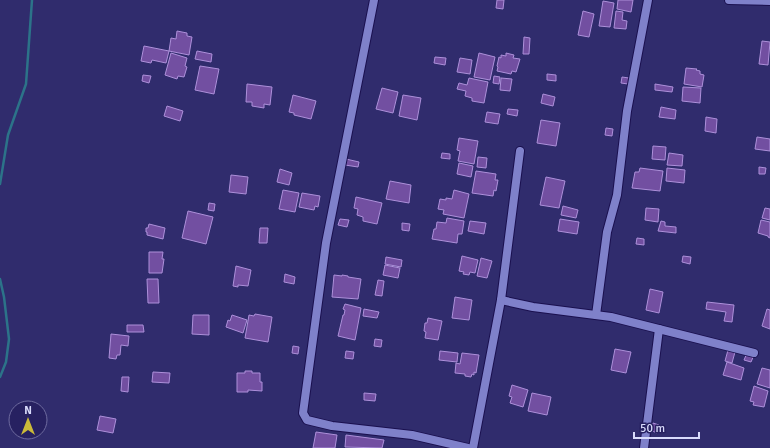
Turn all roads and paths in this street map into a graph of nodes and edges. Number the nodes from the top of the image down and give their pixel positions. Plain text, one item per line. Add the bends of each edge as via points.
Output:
1 (374, 0) edge
2 (648, 0) edge
3 (729, 0) edge
4 (770, 1) edge
5 (520, 151) dead end
6 (501, 300) junction
7 (596, 315) junction
8 (659, 329) junction
9 (754, 353) dead end
10 (446, 446) edge
11 (468, 448) edge
12 (474, 448) edge
13 (644, 448) edge

1 - 10 street via 326,243 303,413 307,420 332,426 412,435
2 - 7 street via 627,110 617,195 607,232
3 - 4 street
5 - 6 street
6 - 7 street
6 - 12 street
7 - 8 street
8 - 9 street
8 - 13 street
10 - 11 street

